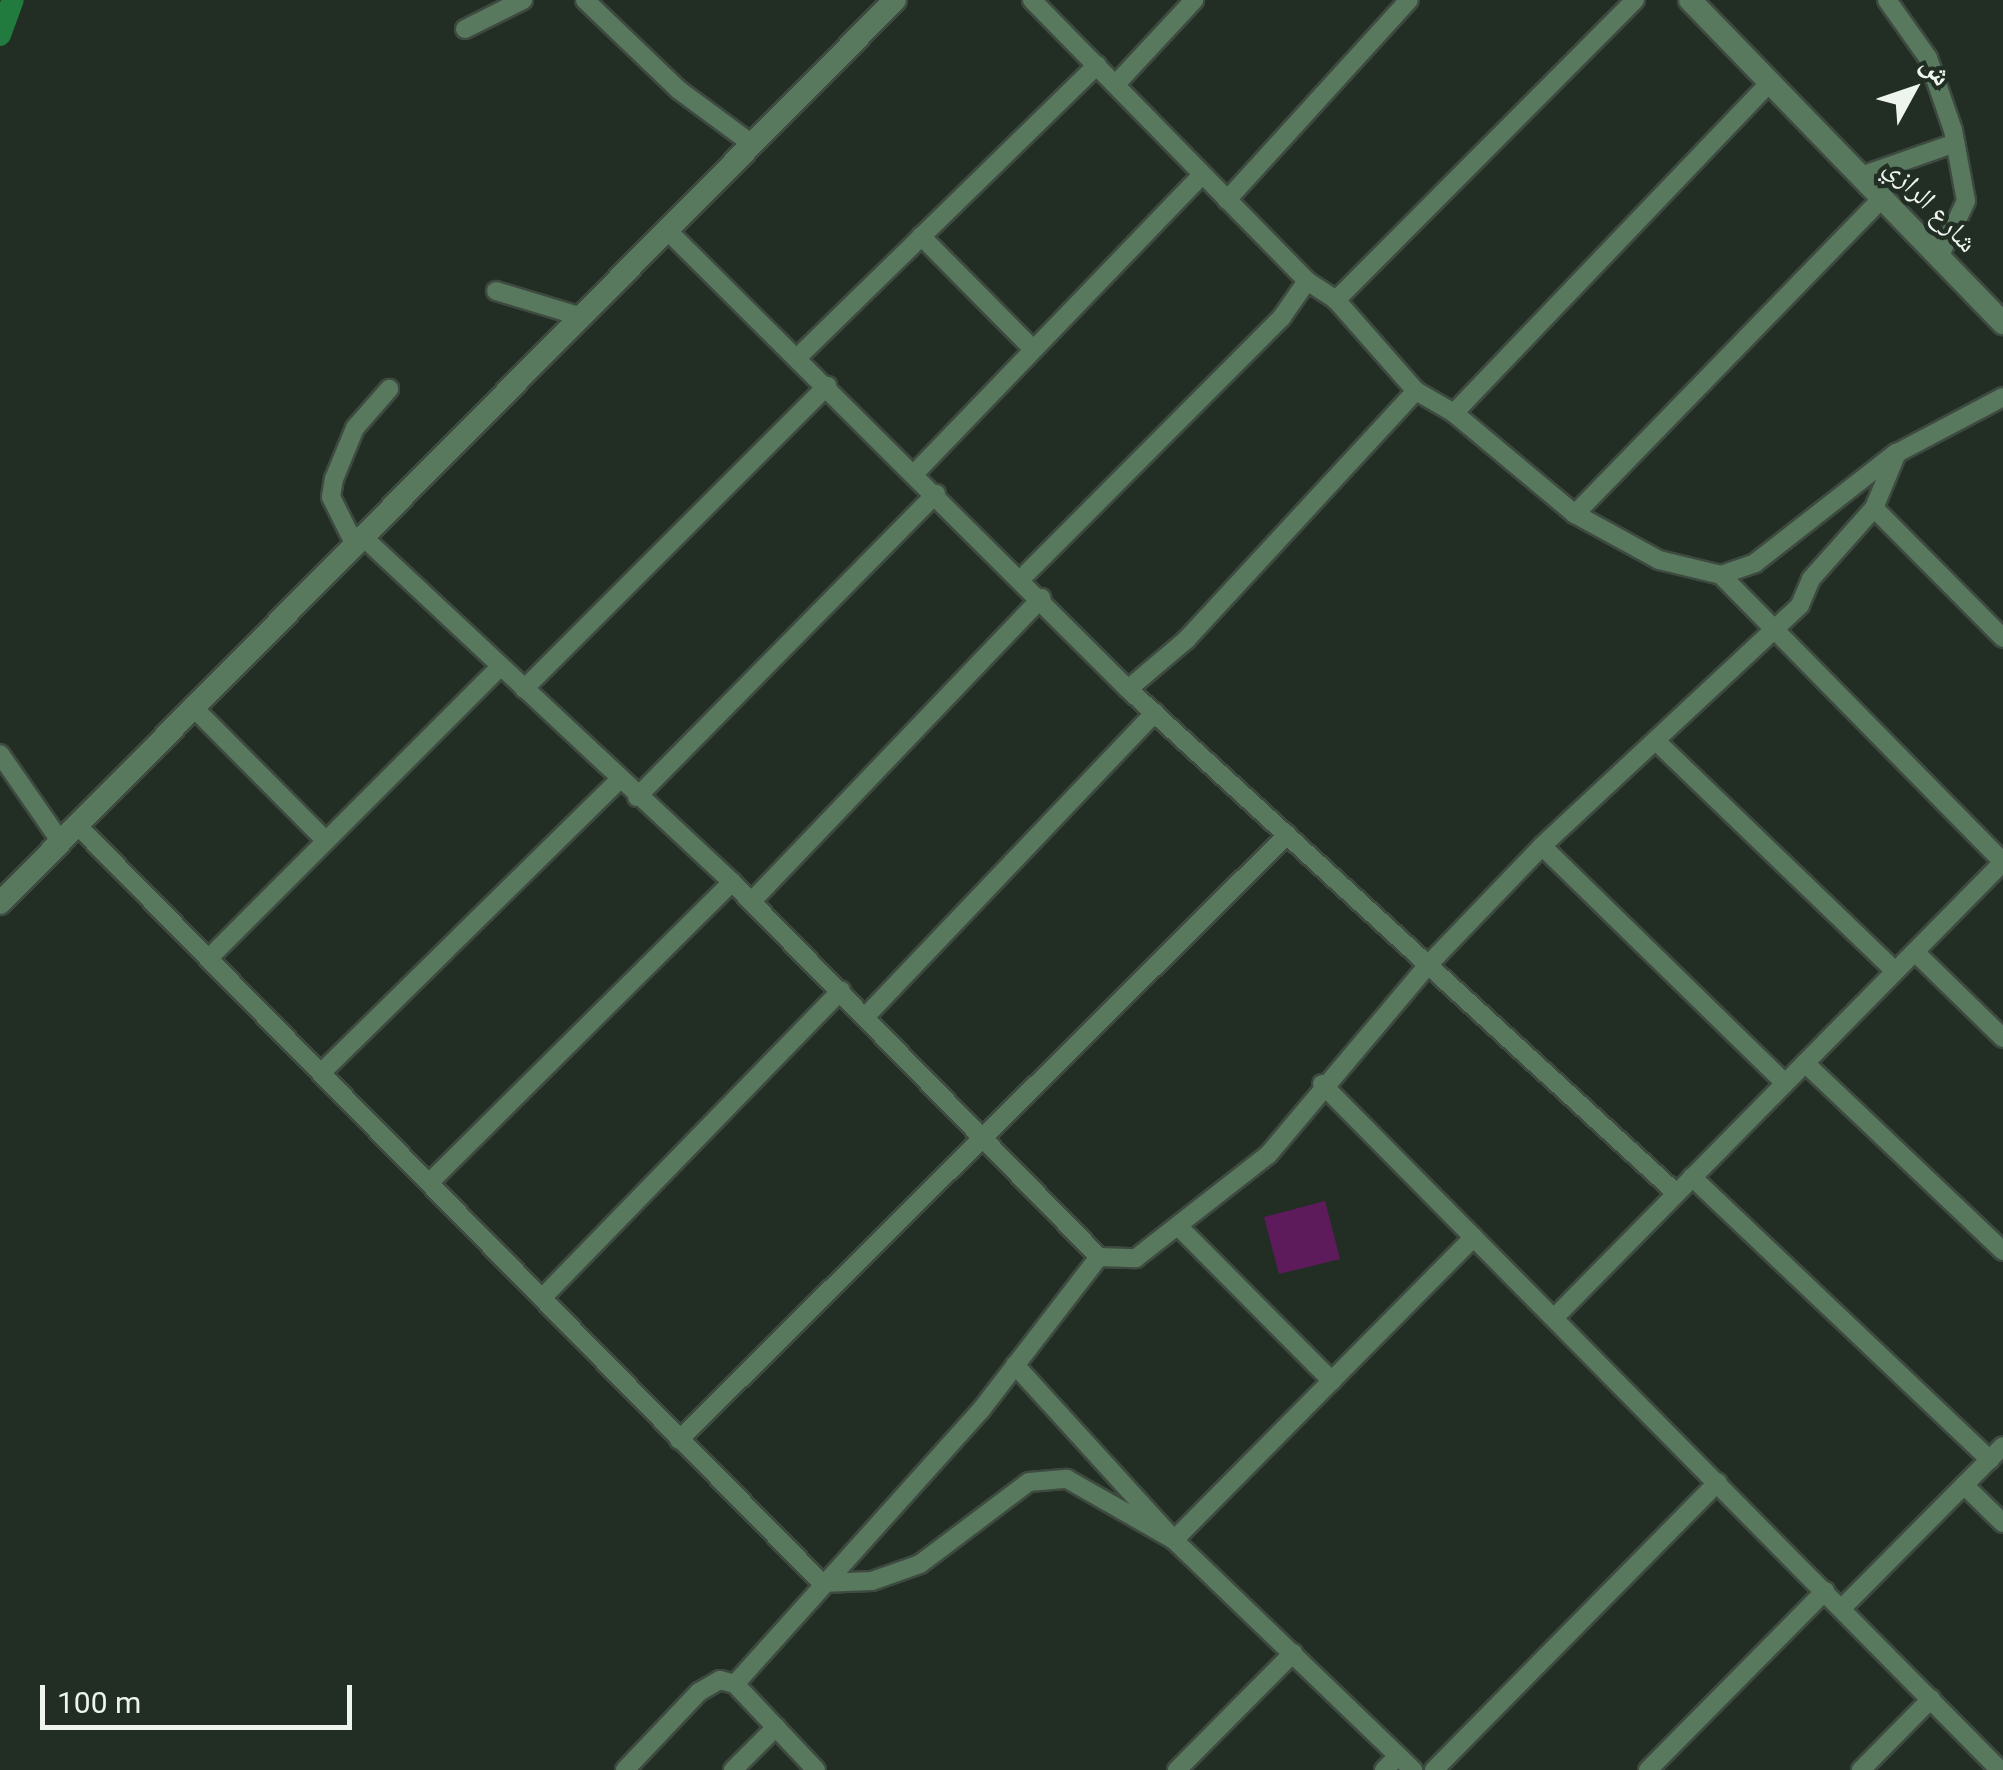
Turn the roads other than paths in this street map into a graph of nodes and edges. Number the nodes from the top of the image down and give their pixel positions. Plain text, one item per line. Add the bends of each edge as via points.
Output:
1 (524, 0) edge
2 (584, 0) edge
3 (895, 0) edge
4 (1032, 0) edge
5 (1194, 0) edge
6 (1409, 0) edge
7 (1635, 0) edge
8 (1690, 0) edge
9 (1887, 0) edge
10 (465, 29) dead end
11 (1098, 64) junction
12 (1770, 82) junction
13 (1116, 84) junction
14 (752, 144) junction
15 (1956, 144) junction
16 (1202, 175) junction
17 (1861, 176) junction
18 (1882, 198) junction
19 (1227, 200) junction
20 (667, 230) junction
21 (921, 236) junction
22 (1939, 256) junction
23 (1307, 280) junction
24 (496, 291) dead end
25 (1336, 300) junction
26 (580, 316) junction
27 (2003, 322) edge
28 (1033, 349) junction
29 (798, 357) junction
30 (827, 386) junction
31 (389, 389) dead end
32 (1416, 391) junction
33 (2003, 397) edge
34 (1454, 414) junction
35 (1896, 453) junction
36 (915, 473) junction
37 (936, 494) junction
38 (1874, 508) junction
39 (1575, 514) junction
40 (357, 539) junction
41 (1721, 575) junction
42 (1023, 577) junction
43 (1042, 598) junction
44 (1771, 628) junction
45 (2003, 638) edge
46 (499, 668) junction
47 (524, 689) junction
48 (1128, 689) junction
49 (192, 706) junction
50 (1155, 713) junction
51 (1656, 742) junction
52 (0, 754) edge
53 (619, 780) junction
54 (637, 796) junction
55 (70, 834) junction
56 (1287, 835) junction
57 (326, 841) junction
58 (1542, 846) junction
59 (732, 882) junction
60 (752, 901) junction
61 (0, 903) edge
62 (1915, 952) junction
63 (212, 956) junction
64 (1428, 964) junction
65 (1896, 971) junction
66 (841, 990) junction
67 (866, 1016) junction
68 (2003, 1038) edge
69 (1805, 1062) junction
70 (322, 1071) junction
71 (1785, 1083) junction
72 (1322, 1084) junction
73 (986, 1134) junction
74 (1692, 1177) junction
75 (430, 1182) junction
76 (1676, 1193) junction
77 (1179, 1226) junction
78 (1474, 1237) junction
79 (2003, 1250) edge
80 (1099, 1257) junction
81 (542, 1298) junction
82 (1555, 1317) junction
83 (1015, 1365) junction
84 (1332, 1381) junction
85 (679, 1440) junction
86 (1996, 1453) edge
87 (1718, 1482) junction
88 (1964, 1485) junction
89 (2003, 1523) edge
90 (1174, 1540) junction
91 (822, 1583) junction
92 (1825, 1591) junction
93 (1842, 1608) junction
94 (1293, 1653) junction
95 (735, 1684) junction
96 (1931, 1699) junction
97 (776, 1727) junction
98 (1398, 1756) junction
99 (625, 1770) edge
100 (733, 1770) edge
101 (816, 1770) edge
102 (1178, 1770) edge
103 (1384, 1770) edge
104 (1413, 1770) edge
105 (1434, 1770) edge
106 (1648, 1770) edge
107 (1861, 1770) edge
108 (2000, 1770) edge

1 - 10 street
2 - 14 street via 679,90
3 - 14 street
4 - 11 street
5 - 13 street
6 - 19 street
7 - 25 street
8 - 12 street, شارع الرازي
9 - 15 street via 1928,58
11 - 13 street
11 - 21 street
12 - 17 street, شارع الرازي
12 - 34 street
13 - 16 street
14 - 20 street
15 - 17 street
15 - 22 street via 1966,201
16 - 19 street
16 - 28 street
17 - 18 street, شارع الرازي
18 - 22 street, شارع الرازي
18 - 39 street
19 - 23 street
20 - 26 street
20 - 29 street
21 - 28 street
21 - 29 street
22 - 27 street, شارع الرازي
23 - 25 street
23 - 42 street via 1282,317
24 - 26 street
25 - 32 street
26 - 40 street
28 - 36 street
29 - 30 street
30 - 36 street
30 - 47 street
31 - 40 street via 355,428 334,479 331,497
32 - 34 street
32 - 48 street via 1186,640
33 - 35 street
34 - 39 street
35 - 38 street
35 - 41 street via 1755,562
36 - 37 street
37 - 42 street
37 - 54 street
38 - 44 street via 1812,579 1800,605
38 - 45 street
39 - 41 street via 1659,560
40 - 46 street
40 - 49 street
41 - 44 street
42 - 43 street
43 - 48 street
43 - 60 street
44 - 51 street
44 - 62 street via 2003,862
46 - 47 street
46 - 57 street
47 - 53 street
48 - 50 street
49 - 55 street
49 - 57 street
50 - 56 street
50 - 67 street
51 - 58 street
51 - 65 street
52 - 55 street
53 - 54 street
53 - 70 street
54 - 59 street
55 - 61 street
55 - 63 street
56 - 64 street
56 - 73 street
57 - 63 street
58 - 64 street
58 - 71 street
59 - 60 street
59 - 75 street
60 - 66 street
62 - 65 street
62 - 68 street
63 - 70 street
64 - 72 street
64 - 76 street
65 - 69 street
66 - 67 street
66 - 81 street
67 - 73 street
69 - 71 street
69 - 79 street
70 - 75 street
71 - 74 street
72 - 77 street via 1268,1155
72 - 78 street
73 - 80 street
73 - 85 street
74 - 76 street
74 - 86 street
75 - 81 street
76 - 82 street
77 - 80 street via 1136,1258
77 - 84 street
78 - 82 street
78 - 84 street
80 - 83 street
81 - 85 street
82 - 87 street
83 - 90 street
83 - 91 street
84 - 90 street
85 - 91 street
86 - 88 street
87 - 92 street
87 - 105 street
88 - 89 street
88 - 93 street
90 - 91 street via 1067,1479 1029,1482 920,1564 872,1581
90 - 94 street
91 - 95 street
92 - 93 street
92 - 106 street
93 - 96 street
94 - 98 street
94 - 102 street
95 - 97 street
95 - 99 street via 720,1680 699,1692
96 - 107 street
96 - 108 street
97 - 100 street
97 - 101 street
98 - 103 street
98 - 104 street

